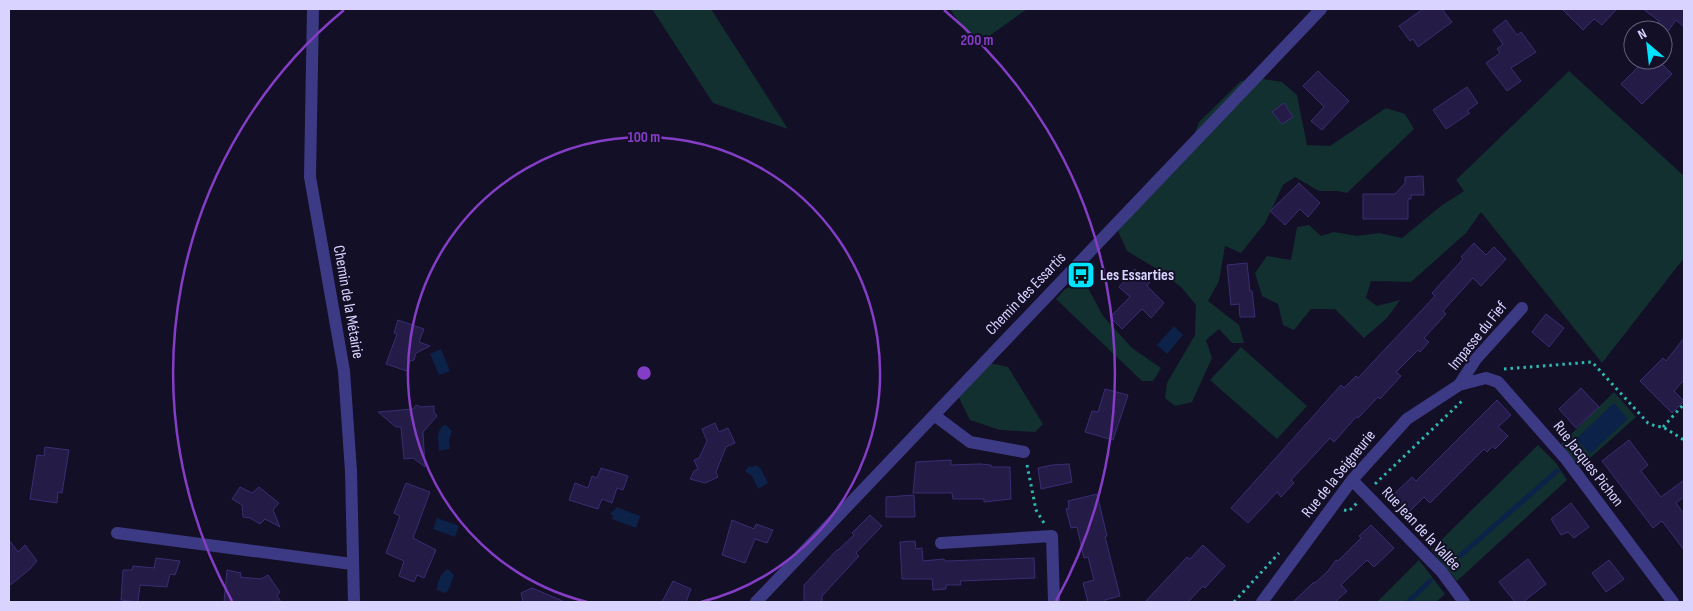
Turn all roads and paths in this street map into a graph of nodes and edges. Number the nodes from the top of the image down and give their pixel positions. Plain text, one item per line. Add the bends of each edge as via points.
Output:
1 (313, 9) edge
2 (1320, 9) edge
3 (1522, 308) dead end
4 (1486, 378) junction
5 (1459, 385) junction
6 (1464, 399) dead end
7 (1684, 404) edge
8 (934, 415) junction
9 (1663, 427) junction
10 (1684, 440) edge
11 (1024, 452) joint
12 (1352, 480) junction
13 (1366, 493) junction
14 (1332, 507) junction
15 (117, 533) dead end
16 (1052, 536) junction
17 (941, 543) dead end
18 (1285, 547) dead end
19 (352, 564) junction
20 (763, 600) edge
21 (354, 602) edge
22 (1054, 602) edge
23 (1234, 602) edge
24 (1262, 602) edge
25 (1464, 602) edge
26 (1673, 602) edge

1 - 19 street, Chemin de la Métairie via 310,177 344,371 351,472
2 - 8 street, Chemin des Essartis
3 - 5 street, Impasse du Fief via 1476,359
4 - 5 street
4 - 9 path via 1494,370 1592,362 1648,423
4 - 26 street, Rue Jacques Pichon via 1498,382 1564,458
5 - 12 street, Rue de la Seigneurie via 1407,419
6 - 13 path
7 - 9 path
8 - 11 street via 970,442
8 - 20 street, Chemin des Essartis
9 - 10 path
11 - 16 path via 1036,510
12 - 13 street, Rue Jean de la Vallée
12 - 14 street, Rue de la Seigneurie
13 - 14 path via 1349,512
13 - 25 street, Rue Jean de la Vallée via 1441,570
14 - 24 street, Rue de la Seigneurie
15 - 19 street
16 - 17 street
16 - 22 street
18 - 23 path
19 - 21 street, Chemin de la Métairie

